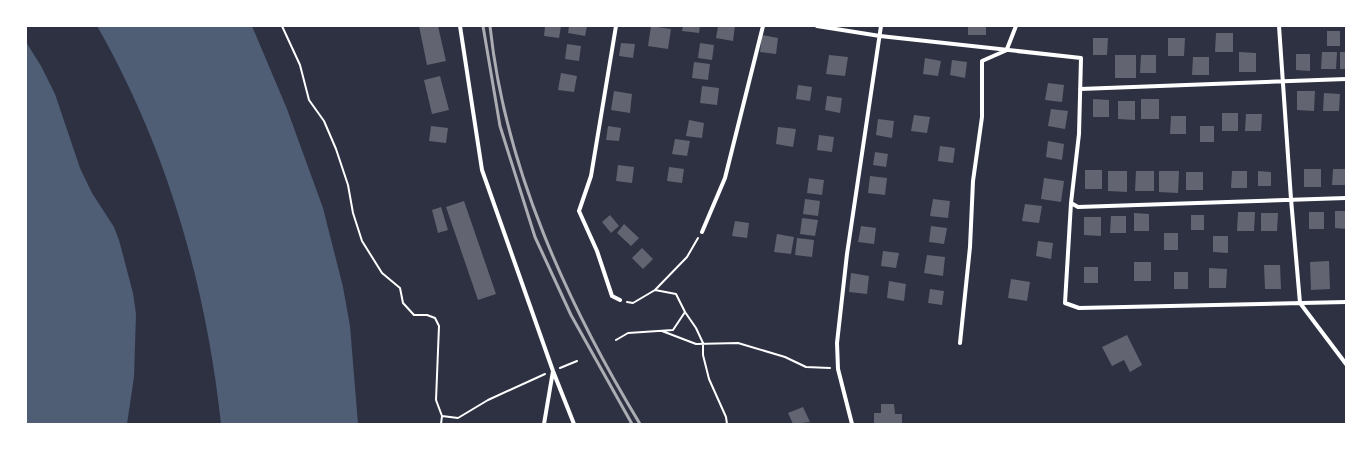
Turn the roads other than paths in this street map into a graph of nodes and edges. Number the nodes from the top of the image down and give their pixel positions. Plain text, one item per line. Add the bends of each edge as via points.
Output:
1 (460, 26) edge
2 (616, 26) edge
3 (763, 26) edge
4 (817, 26) edge
5 (881, 26) edge
6 (1016, 26) edge
7 (1279, 26) edge
8 (880, 36) junction
9 (1008, 49) junction
10 (1346, 79) edge
11 (1284, 81) junction
12 (1080, 89) junction
13 (1346, 198) edge
14 (1291, 199) junction
15 (1071, 203) junction
16 (702, 232) road end
17 (620, 300) road end
18 (1346, 302) edge
19 (1300, 303) junction
20 (960, 343) dead end
21 (1346, 364) edge
22 (553, 371) junction
23 (544, 424) edge
24 (574, 424) edge
25 (852, 424) edge

1 - 22 street via 482,170
2 - 17 street via 591,176 579,211 597,251 612,296
3 - 16 street via 725,178
4 - 8 street
5 - 8 street
6 - 9 street
7 - 11 street
8 - 9 street
8 - 25 street via 847,254 837,343 838,369
9 - 12 street via 1081,58
9 - 20 street via 982,61 982,117 973,182 970,248
10 - 11 street
11 - 12 street
11 - 14 street
12 - 15 street via 1079,134
13 - 14 street
14 - 15 street via 1078,207
14 - 19 street
15 - 19 street via 1065,303 1079,308
18 - 19 street
19 - 21 street
22 - 23 street
22 - 24 street

